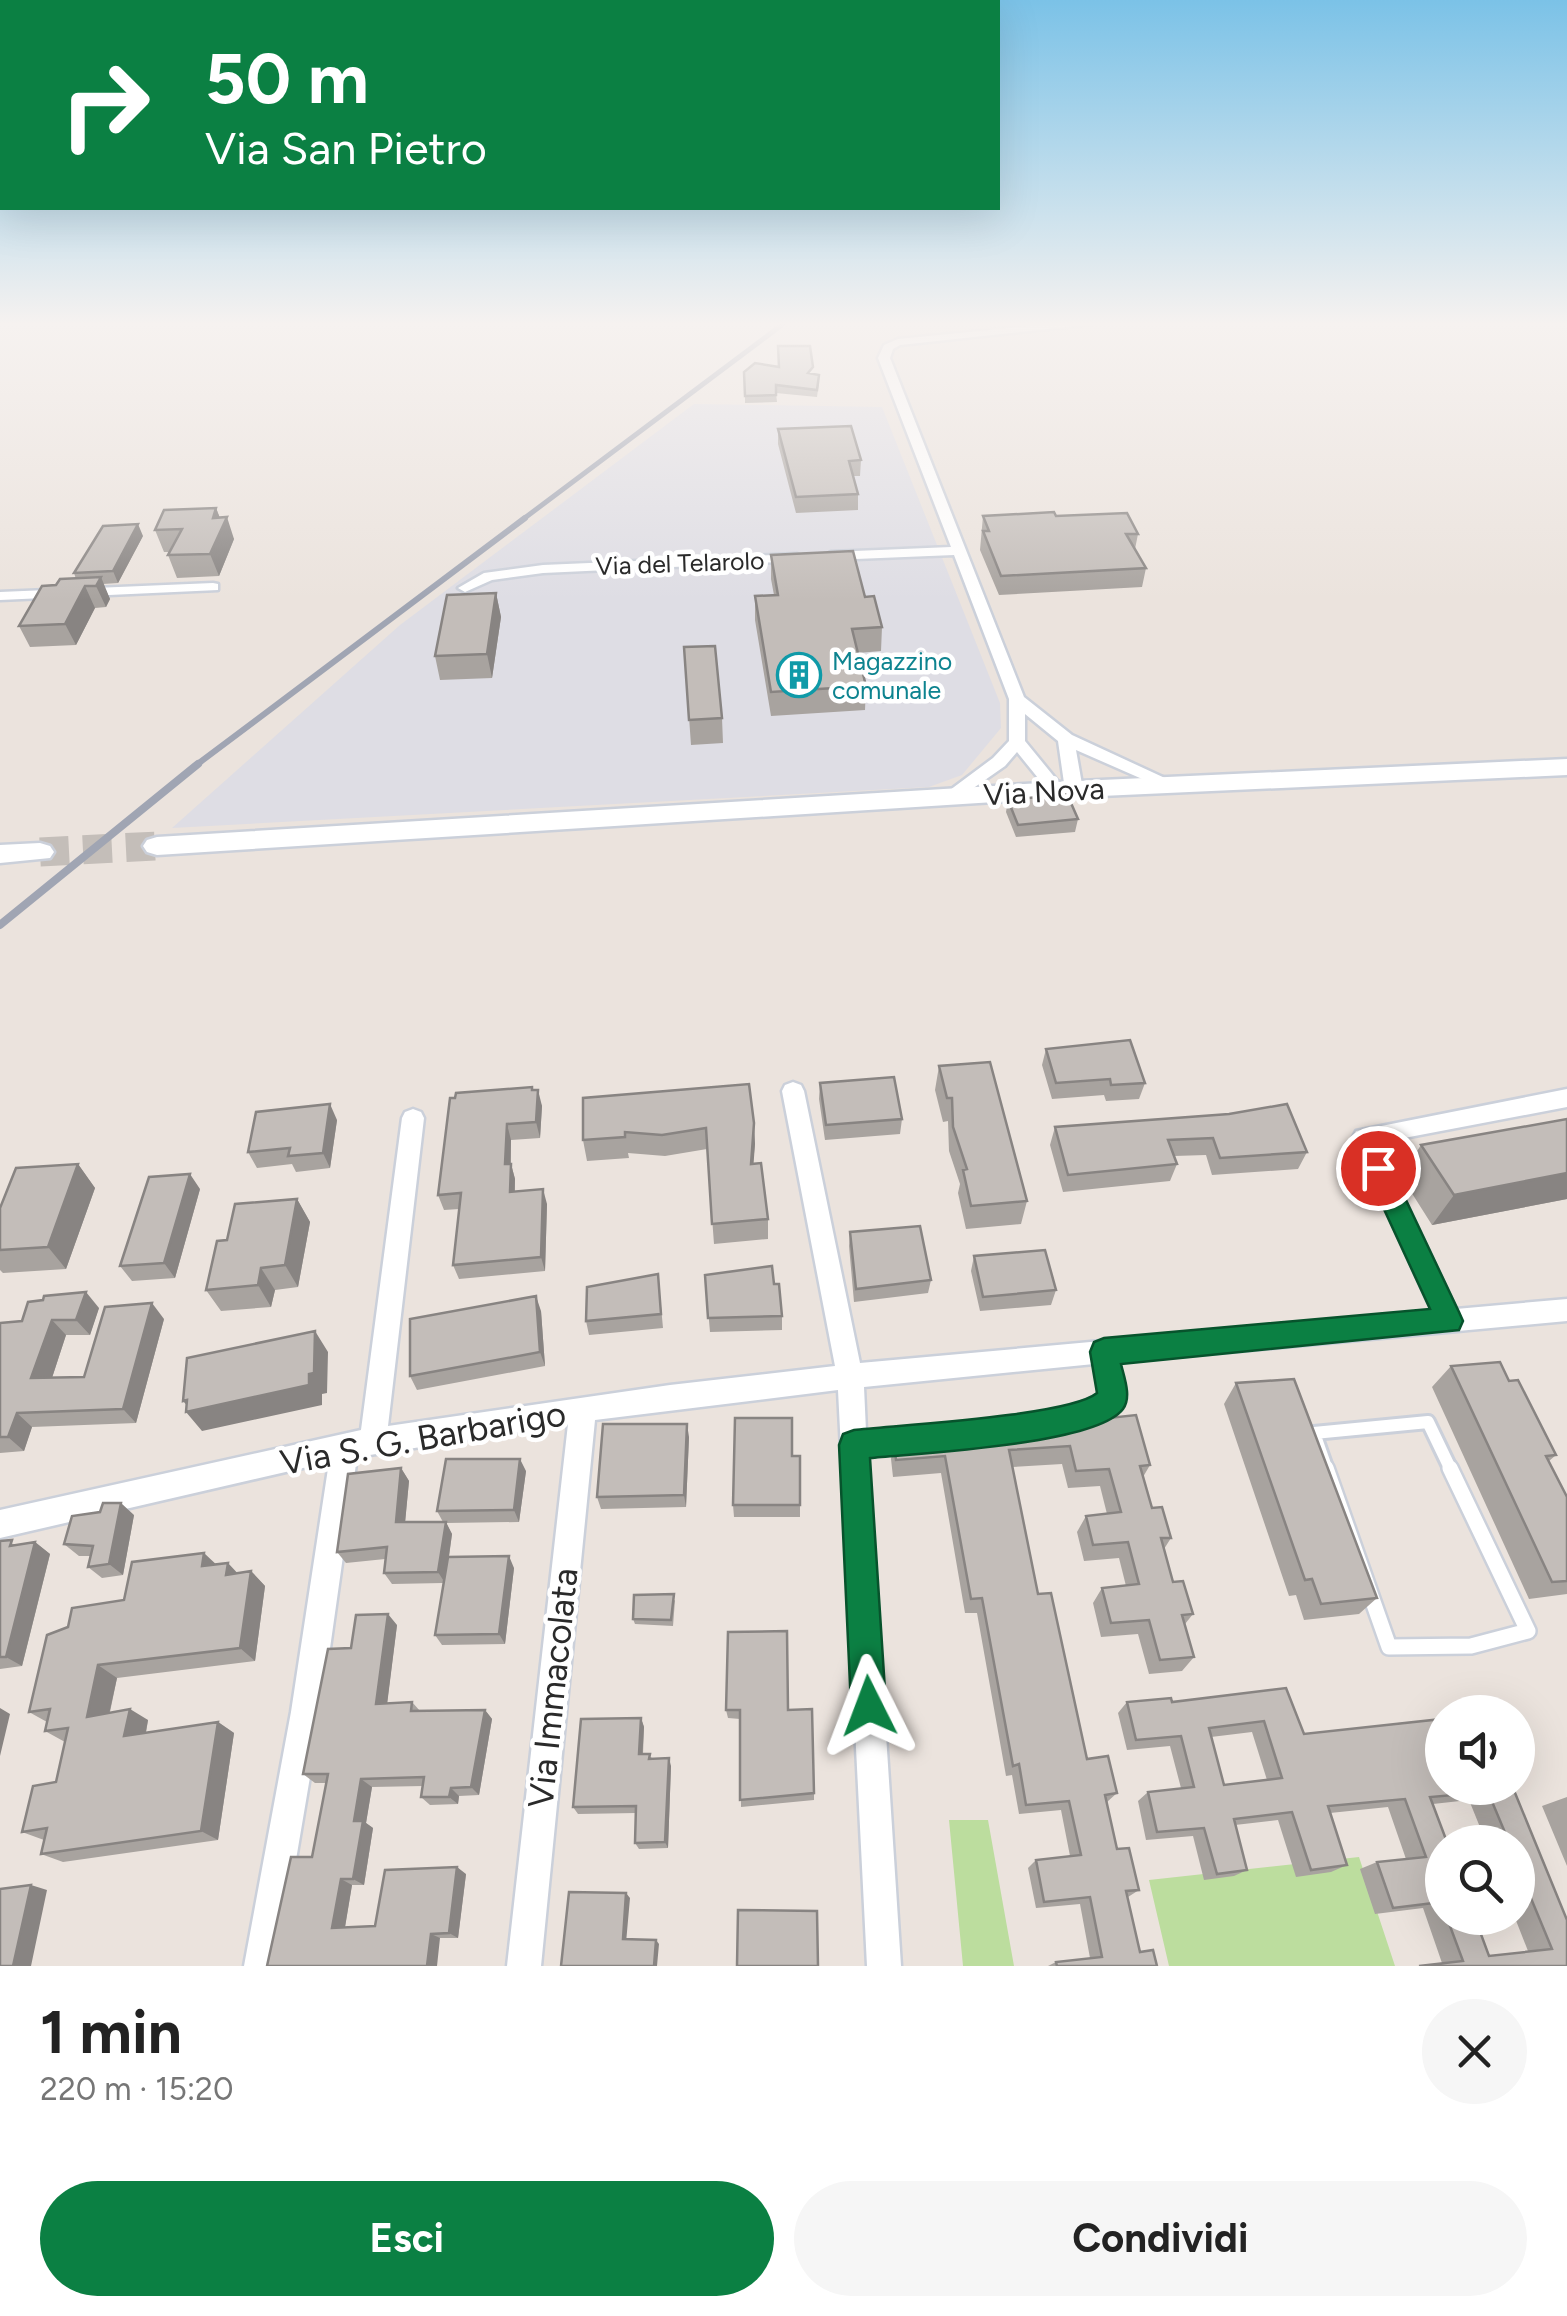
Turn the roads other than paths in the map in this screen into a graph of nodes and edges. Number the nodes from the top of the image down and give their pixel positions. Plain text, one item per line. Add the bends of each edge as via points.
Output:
1 (905, 416) edge
2 (959, 551) junction
3 (214, 587) dead end
4 (465, 588) dead end
5 (0, 596) edge
6 (1017, 699) junction
7 (1066, 739) junction
8 (1017, 742) junction
9 (1567, 767) edge
10 (1171, 785) junction
11 (1065, 790) junction
12 (952, 797) junction
13 (157, 846) tunnel mouth
14 (40, 852) tunnel mouth
15 (0, 854) edge
16 (793, 1092) dead end
17 (1567, 1098) edge
18 (413, 1118) dead end
19 (1567, 1310) edge
20 (1449, 1321) junction
21 (1104, 1352) junction
22 (850, 1375) junction
23 (584, 1410) junction
24 (1314, 1433) joint
25 (359, 1444) junction
26 (854, 1445) junction
27 (0, 1524) edge
28 (261, 1966) edge
29 (524, 1966) edge
30 (884, 1966) edge

1 - 2 street
2 - 4 street, Via del Telarolo via 543,569 489,576
2 - 6 street
3 - 5 street
6 - 7 street
6 - 8 street
7 - 10 street
7 - 11 street
8 - 11 street
8 - 12 street
9 - 10 street, Via Nova
10 - 11 street, Via Nova
11 - 12 street, Via Nova
12 - 13 street, Via Nova
14 - 15 street
16 - 22 street
17 - 20 street via 1364,1137
18 - 25 street
19 - 20 street, Via S. G. Barbarigo
20 - 21 street, Via S. G. Barbarigo
21 - 22 street, Via S. G. Barbarigo
21 - 26 street via 1113,1398 1096,1412 1048,1424
22 - 23 street, Via S. G. Barbarigo
22 - 26 street
23 - 25 street, Via S. G. Barbarigo
23 - 29 street, Via Immacolata
24 - 24 lane via 1428,1422 1528,1632 1471,1646 1388,1647
25 - 27 street, Via S. G. Barbarigo
25 - 28 street
26 - 30 street

